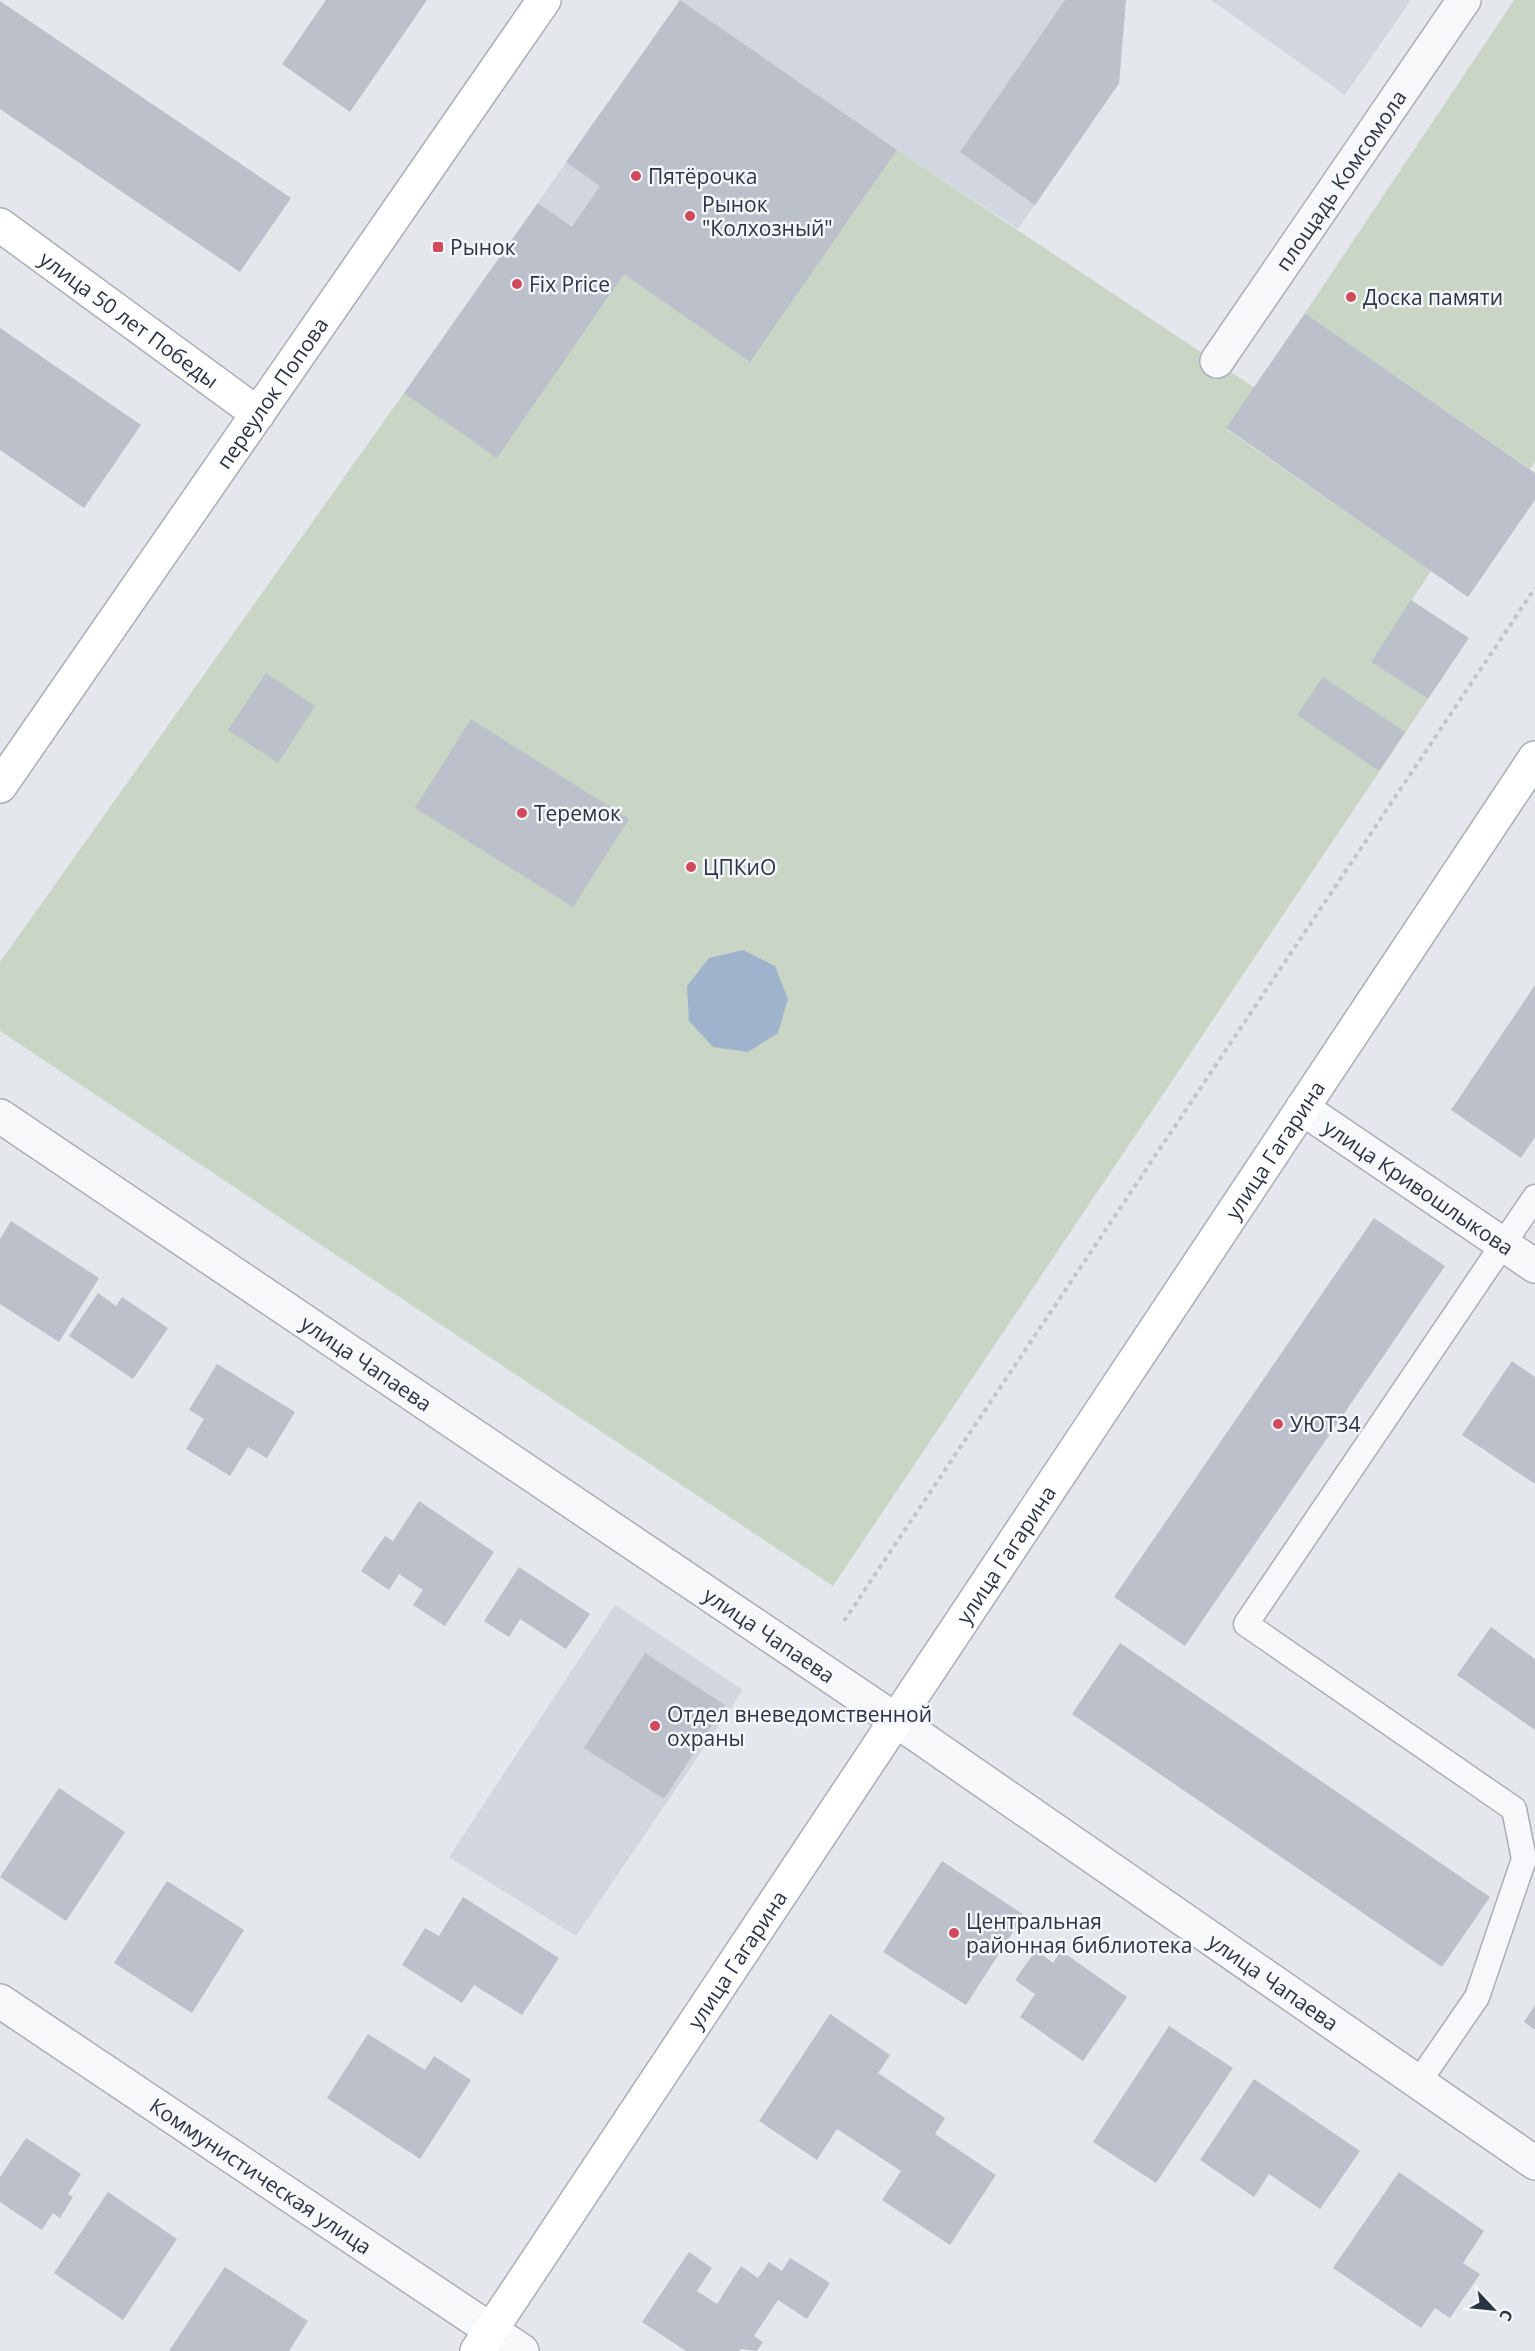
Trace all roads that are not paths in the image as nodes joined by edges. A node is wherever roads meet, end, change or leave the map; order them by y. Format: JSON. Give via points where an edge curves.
{"nodes":[{"id":1,"x":544,"y":0,"type":"edge"},
{"id":2,"x":1464,"y":0,"type":"edge"},
{"id":3,"x":0,"y":225,"type":"edge"},
{"id":4,"x":1217,"y":361,"type":"dead end"},
{"id":5,"x":258,"y":414,"type":"junction"},
{"id":6,"x":1535,"y":758,"type":"edge"},
{"id":7,"x":0,"y":786,"type":"edge"},
{"id":8,"x":1302,"y":1108,"type":"junction"},
{"id":9,"x":0,"y":1116,"type":"edge"},
{"id":10,"x":1535,"y":1197,"type":"edge"},
{"id":11,"x":1502,"y":1244,"type":"junction"},
{"id":12,"x":1535,"y":1266,"type":"edge"},
{"id":13,"x":897,"y":1721,"type":"junction"},
{"id":14,"x":0,"y":2001,"type":"edge"},
{"id":15,"x":1418,"y":2082,"type":"junction"},
{"id":16,"x":1535,"y":2163,"type":"edge"},
{"id":17,"x":484,"y":2340,"type":"edge"},
{"id":18,"x":522,"y":2351,"type":"edge"}],
"edges":[{"from":1,"to":5,"type":"street","name":"переулок Попова"},
{"from":2,"to":4,"type":"street","name":"площадь Комсомола"},
{"from":3,"to":5,"type":"street","name":"улица 50 лет Победы"},
{"from":5,"to":7,"type":"street","name":"переулок Попова"},
{"from":6,"to":8,"type":"street","name":"улица Гагарина"},
{"from":8,"to":11,"type":"street","name":"улица Кривошлыкова"},
{"from":8,"to":13,"type":"street","name":"улица Гагарина"},
{"from":9,"to":13,"type":"street","name":"улица Чапаева"},
{"from":10,"to":11,"type":"lane"},
{"from":11,"to":12,"type":"street","name":"улица Кривошлыкова"},
{"from":11,"to":15,"type":"lane","via":[[1246,1624],[1515,1809],[1524,1859],[1477,1997]]},
{"from":13,"to":15,"type":"street","name":"улица Чапаева"},
{"from":13,"to":17,"type":"street","name":"улица Гагарина"},
{"from":14,"to":17,"type":"street","name":"Коммунистическая улица"},
{"from":15,"to":16,"type":"street","name":"улица Чапаева"},
{"from":17,"to":18,"type":"street","name":"Коммунистическая улица"}]}
